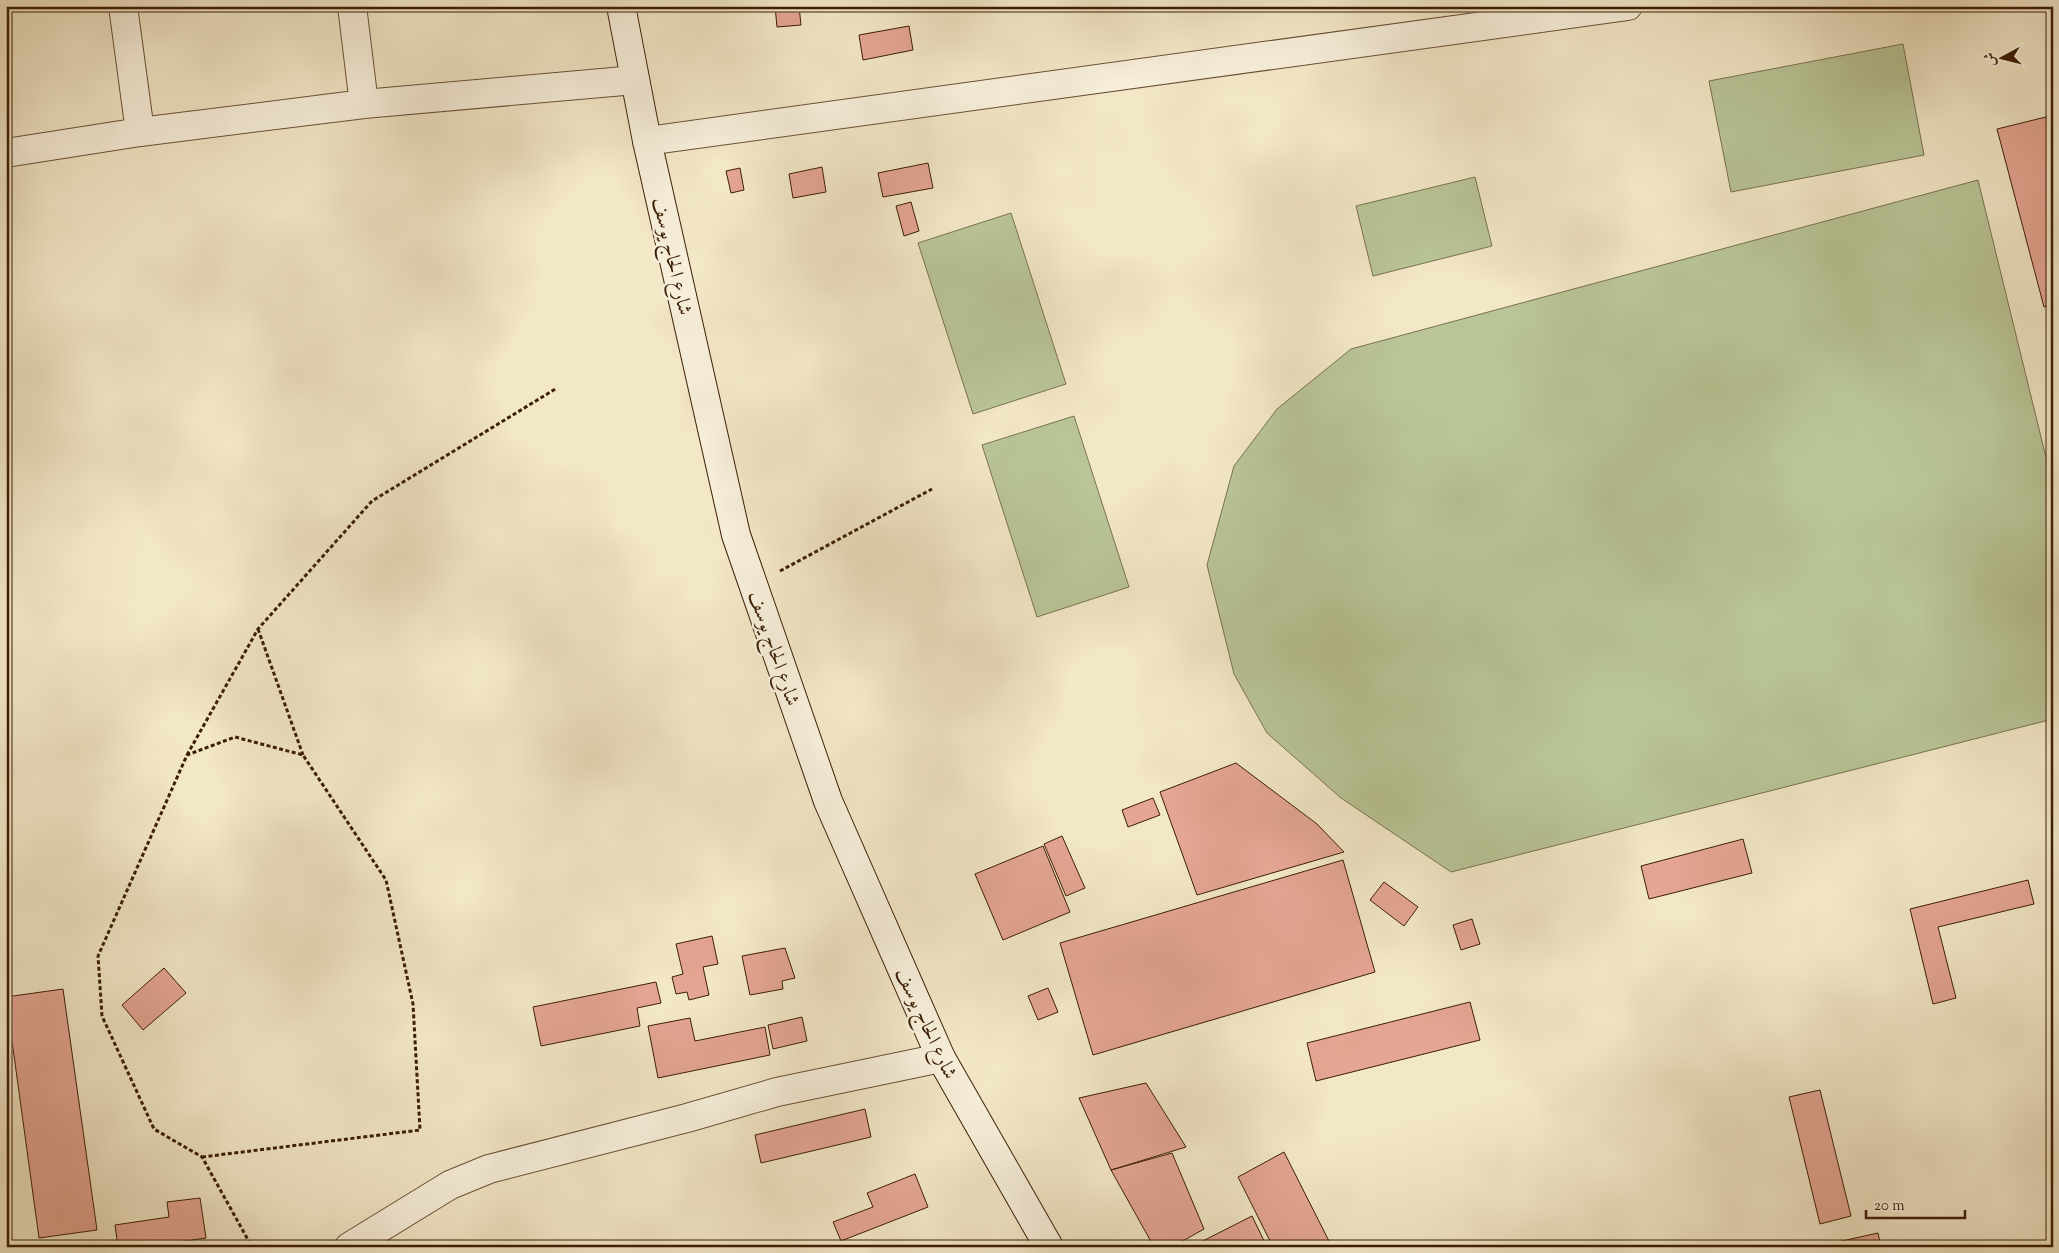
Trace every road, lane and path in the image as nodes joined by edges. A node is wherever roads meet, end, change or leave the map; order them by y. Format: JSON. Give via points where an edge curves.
{"nodes":[{"id":1,"x":123,"y":6,"type":"edge"},
{"id":2,"x":352,"y":6,"type":"edge"},
{"id":3,"x":621,"y":6,"type":"edge"},
{"id":4,"x":1628,"y":6,"type":"edge"},
{"id":5,"x":635,"y":80,"type":"junction"},
{"id":6,"x":364,"y":104,"type":"junction"},
{"id":7,"x":140,"y":132,"type":"junction"},
{"id":8,"x":647,"y":141,"type":"junction"},
{"id":9,"x":6,"y":154,"type":"edge"},
{"id":10,"x":557,"y":388,"type":"dead end"},
{"id":11,"x":932,"y":489,"type":"dead end"},
{"id":12,"x":753,"y":585,"type":"junction"},
{"id":13,"x":258,"y":630,"type":"junction"},
{"id":14,"x":187,"y":755,"type":"junction"},
{"id":15,"x":303,"y":755,"type":"junction"},
{"id":16,"x":941,"y":1058,"type":"junction"},
{"id":17,"x":202,"y":1157,"type":"junction"},
{"id":18,"x":252,"y":1247,"type":"edge"},
{"id":19,"x":349,"y":1247,"type":"edge"},
{"id":20,"x":1049,"y":1247,"type":"edge"}],
"edges":[{"from":1,"to":7,"type":"street"},
{"from":2,"to":6,"type":"street"},
{"from":3,"to":5,"type":"street","name":"شارع الحاج يوسف"},
{"from":4,"to":8,"type":"street"},
{"from":5,"to":6,"type":"street"},
{"from":5,"to":8,"type":"street","name":"شارع الحاج يوسف"},
{"from":6,"to":7,"type":"street"},
{"from":7,"to":9,"type":"street"},
{"from":8,"to":12,"type":"street","name":"شارع الحاج يوسف","via":[[736,535]]},
{"from":10,"to":13,"type":"path","via":[[372,501]]},
{"from":11,"to":12,"type":"path"},
{"from":12,"to":16,"type":"street","name":"شارع الحاج يوسف","via":[[828,801]]},
{"from":13,"to":14,"type":"path"},
{"from":13,"to":15,"type":"path"},
{"from":14,"to":15,"type":"path","via":[[235,737]]},
{"from":14,"to":17,"type":"path","via":[[98,956],[102,1016],[154,1129]]},
{"from":15,"to":17,"type":"path","via":[[386,880],[413,1004],[420,1130]]},
{"from":16,"to":19,"type":"street","via":[[778,1092],[489,1169],[450,1185]]},
{"from":16,"to":20,"type":"street","name":"شارع الحاج يوسف"},
{"from":17,"to":18,"type":"path"}]}
